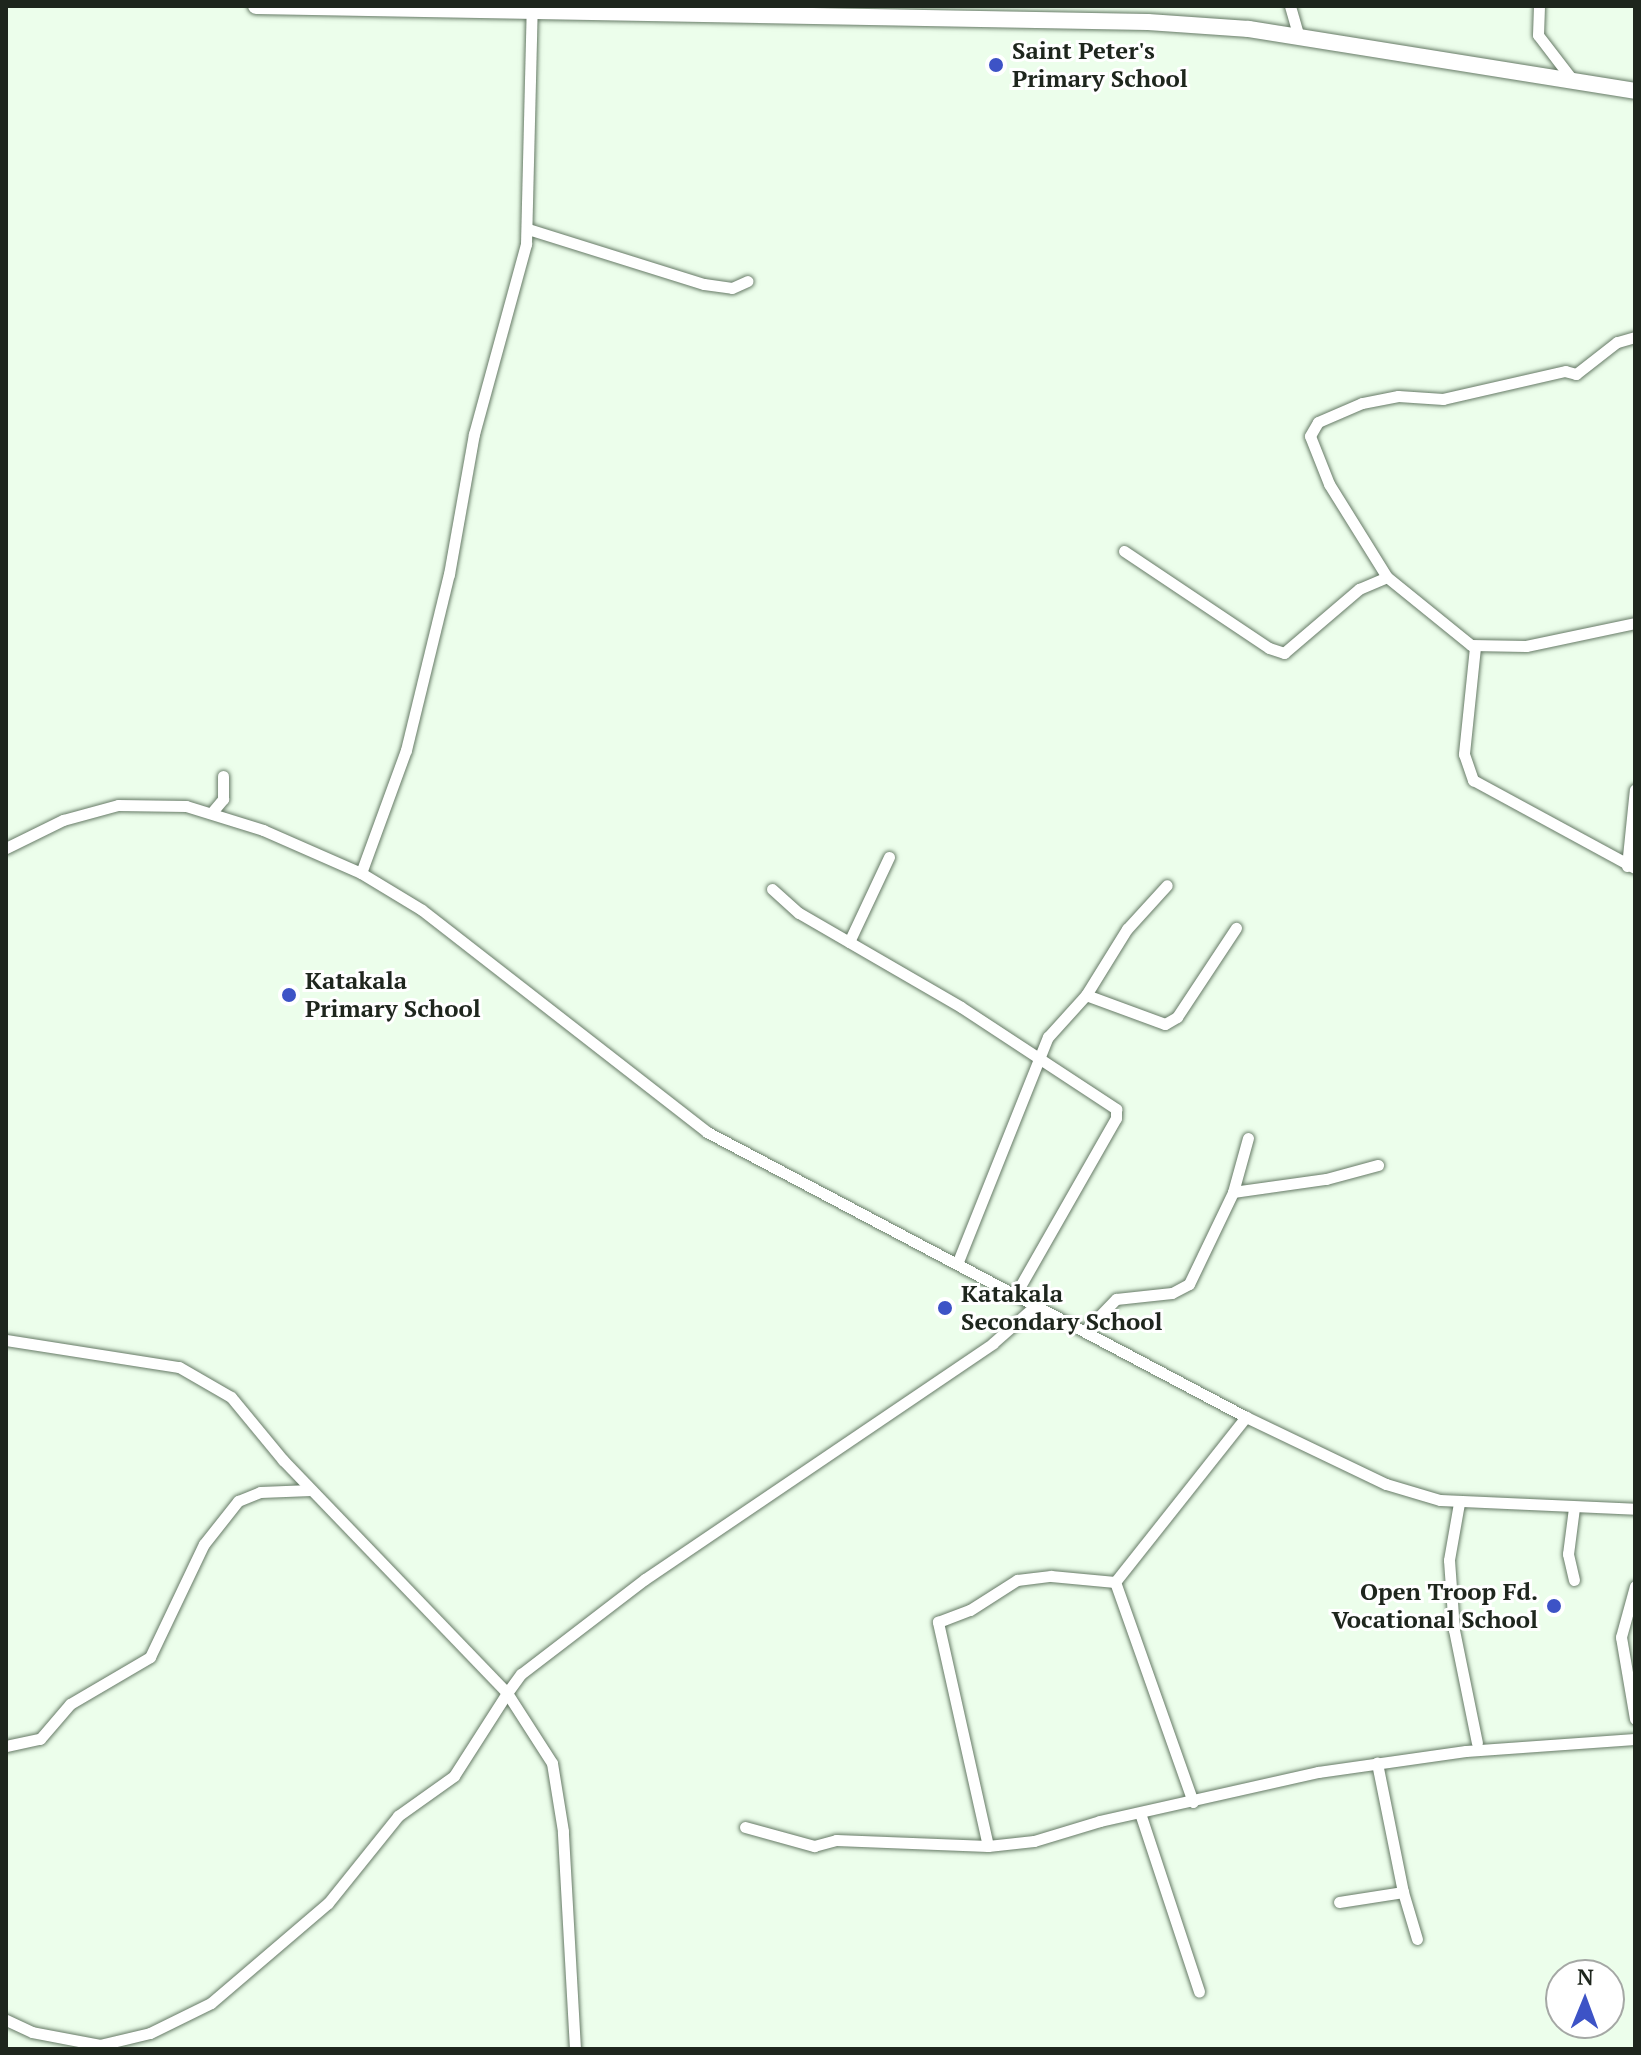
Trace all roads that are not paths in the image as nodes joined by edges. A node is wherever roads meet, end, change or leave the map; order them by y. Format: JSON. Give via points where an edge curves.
{"nodes":[{"id":1,"x":256,"y":6,"type":"edge"},
{"id":2,"x":1290,"y":6,"type":"edge"},
{"id":3,"x":1539,"y":6,"type":"edge"},
{"id":4,"x":642,"y":8,"type":"edge"},
{"id":5,"x":532,"y":9,"type":"edge"},
{"id":6,"x":1021,"y":11,"type":"edge"},
{"id":7,"x":1299,"y":37,"type":"junction"},
{"id":8,"x":1571,"y":78,"type":"junction"},
{"id":9,"x":1635,"y":91,"type":"edge"},
{"id":10,"x":528,"y":229,"type":"junction"},
{"id":11,"x":748,"y":281,"type":"dead end"},
{"id":12,"x":1635,"y":337,"type":"edge"},
{"id":13,"x":1124,"y":551,"type":"dead end"},
{"id":14,"x":1387,"y":577,"type":"junction"},
{"id":15,"x":1635,"y":623,"type":"edge"},
{"id":16,"x":1475,"y":647,"type":"junction"},
{"id":17,"x":223,"y":776,"type":"dead end"},
{"id":18,"x":1635,"y":789,"type":"edge"},
{"id":19,"x":213,"y":811,"type":"junction"},
{"id":20,"x":6,"y":848,"type":"edge"},
{"id":21,"x":889,"y":857,"type":"dead end"},
{"id":22,"x":1631,"y":867,"type":"edge"},
{"id":23,"x":361,"y":873,"type":"junction"},
{"id":24,"x":1167,"y":885,"type":"dead end"},
{"id":25,"x":772,"y":889,"type":"dead end"},
{"id":26,"x":1236,"y":928,"type":"dead end"},
{"id":27,"x":849,"y":942,"type":"junction"},
{"id":28,"x":1086,"y":995,"type":"junction"},
{"id":29,"x":1036,"y":1059,"type":"junction"},
{"id":30,"x":1248,"y":1138,"type":"dead end"},
{"id":31,"x":1378,"y":1165,"type":"dead end"},
{"id":32,"x":1233,"y":1192,"type":"junction"},
{"id":33,"x":957,"y":1264,"type":"junction"},
{"id":34,"x":1015,"y":1295,"type":"junction"},
{"id":35,"x":1035,"y":1306,"type":"junction"},
{"id":36,"x":1085,"y":1331,"type":"junction"},
{"id":37,"x":6,"y":1340,"type":"edge"},
{"id":38,"x":1246,"y":1417,"type":"junction"},
{"id":39,"x":311,"y":1490,"type":"junction"},
{"id":40,"x":1459,"y":1503,"type":"junction"},
{"id":41,"x":1574,"y":1508,"type":"junction"},
{"id":42,"x":1635,"y":1509,"type":"edge"},
{"id":43,"x":1574,"y":1580,"type":"dead end"},
{"id":44,"x":1115,"y":1582,"type":"junction"},
{"id":45,"x":1635,"y":1586,"type":"edge"},
{"id":46,"x":507,"y":1693,"type":"junction"},
{"id":47,"x":1635,"y":1719,"type":"edge"},
{"id":48,"x":1635,"y":1739,"type":"edge"},
{"id":49,"x":1477,"y":1743,"type":"dead end"},
{"id":50,"x":6,"y":1746,"type":"edge"},
{"id":51,"x":1377,"y":1763,"type":"junction"},
{"id":52,"x":1193,"y":1802,"type":"junction"},
{"id":53,"x":1140,"y":1813,"type":"junction"},
{"id":54,"x":745,"y":1827,"type":"dead end"},
{"id":55,"x":988,"y":1846,"type":"junction"},
{"id":56,"x":1403,"y":1892,"type":"junction"},
{"id":57,"x":1339,"y":1902,"type":"dead end"},
{"id":58,"x":1417,"y":1939,"type":"dead end"},
{"id":59,"x":1199,"y":1991,"type":"dead end"},
{"id":60,"x":6,"y":2020,"type":"edge"},
{"id":61,"x":575,"y":2049,"type":"edge"}],
"edges":[{"from":1,"to":5,"type":"main road"},
{"from":2,"to":7,"type":"street"},
{"from":3,"to":8,"type":"street","via":[[1538,35]]},
{"from":4,"to":5,"type":"main road"},
{"from":4,"to":6,"type":"main road"},
{"from":5,"to":10,"type":"street"},
{"from":6,"to":7,"type":"main road"},
{"from":7,"to":8,"type":"main road"},
{"from":8,"to":9,"type":"main road"},
{"from":10,"to":11,"type":"street","via":[[704,284],[732,288]]},
{"from":10,"to":23,"type":"street","via":[[471,449],[449,574],[406,750]]},
{"from":12,"to":14,"type":"street","via":[[1617,342],[1576,374],[1565,371],[1443,399],[1398,396],[1362,403],[1318,422],[1310,436],[1329,484]]},
{"from":13,"to":14,"type":"street","via":[[1284,653],[1359,589]]},
{"from":14,"to":16,"type":"street"},
{"from":15,"to":16,"type":"street","via":[[1526,646]]},
{"from":16,"to":22,"type":"street","via":[[1464,754],[1473,780]]},
{"from":17,"to":19,"type":"street","via":[[223,799]]},
{"from":18,"to":22,"type":"street"},
{"from":19,"to":20,"type":"street","via":[[118,805],[63,820]]},
{"from":19,"to":23,"type":"street"},
{"from":21,"to":27,"type":"street"},
{"from":23,"to":33,"type":"street","via":[[447,928],[707,1132]]},
{"from":24,"to":28,"type":"street","via":[[1127,929]]},
{"from":25,"to":27,"type":"street","via":[[799,913]]},
{"from":26,"to":28,"type":"street","via":[[1177,1017],[1165,1024]]},
{"from":27,"to":29,"type":"street","via":[[961,1007]]},
{"from":28,"to":29,"type":"street","via":[[1048,1037]]},
{"from":29,"to":33,"type":"street"},
{"from":29,"to":34,"type":"street","via":[[1117,1113]]},
{"from":30,"to":32,"type":"street"},
{"from":31,"to":32,"type":"street","via":[[1326,1179]]},
{"from":32,"to":36,"type":"street","via":[[1189,1284],[1172,1293],[1116,1299]]},
{"from":33,"to":34,"type":"street"},
{"from":34,"to":35,"type":"street"},
{"from":35,"to":36,"type":"street"},
{"from":35,"to":46,"type":"street","via":[[993,1343],[645,1579],[521,1674]]},
{"from":36,"to":38,"type":"street"},
{"from":37,"to":39,"type":"street","via":[[122,1356],[197,1375],[231,1397]]},
{"from":38,"to":40,"type":"street","via":[[1386,1484]]},
{"from":38,"to":44,"type":"street"},
{"from":39,"to":46,"type":"street"},
{"from":39,"to":50,"type":"street","via":[[260,1492],[238,1501],[204,1544],[150,1657],[70,1704],[40,1739]]},
{"from":40,"to":41,"type":"street"},
{"from":40,"to":49,"type":"street","via":[[1449,1560],[1454,1630]]},
{"from":41,"to":42,"type":"street"},
{"from":41,"to":43,"type":"street","via":[[1568,1554]]},
{"from":44,"to":52,"type":"street"},
{"from":44,"to":55,"type":"street","via":[[1051,1576],[1017,1580],[970,1610],[938,1622]]},
{"from":45,"to":47,"type":"street","via":[[1621,1637]]},
{"from":46,"to":60,"type":"street","via":[[454,1776],[398,1816],[328,1903],[211,2003],[150,2033],[100,2045],[32,2032]]},
{"from":46,"to":61,"type":"street","via":[[552,1763],[563,1831]]},
{"from":48,"to":51,"type":"street"},
{"from":51,"to":52,"type":"street"},
{"from":51,"to":56,"type":"street"},
{"from":52,"to":53,"type":"street"},
{"from":53,"to":55,"type":"street","via":[[1034,1841]]},
{"from":53,"to":59,"type":"street"},
{"from":54,"to":55,"type":"street","via":[[814,1846],[836,1840]]},
{"from":56,"to":57,"type":"street"},
{"from":56,"to":58,"type":"street"}]}
